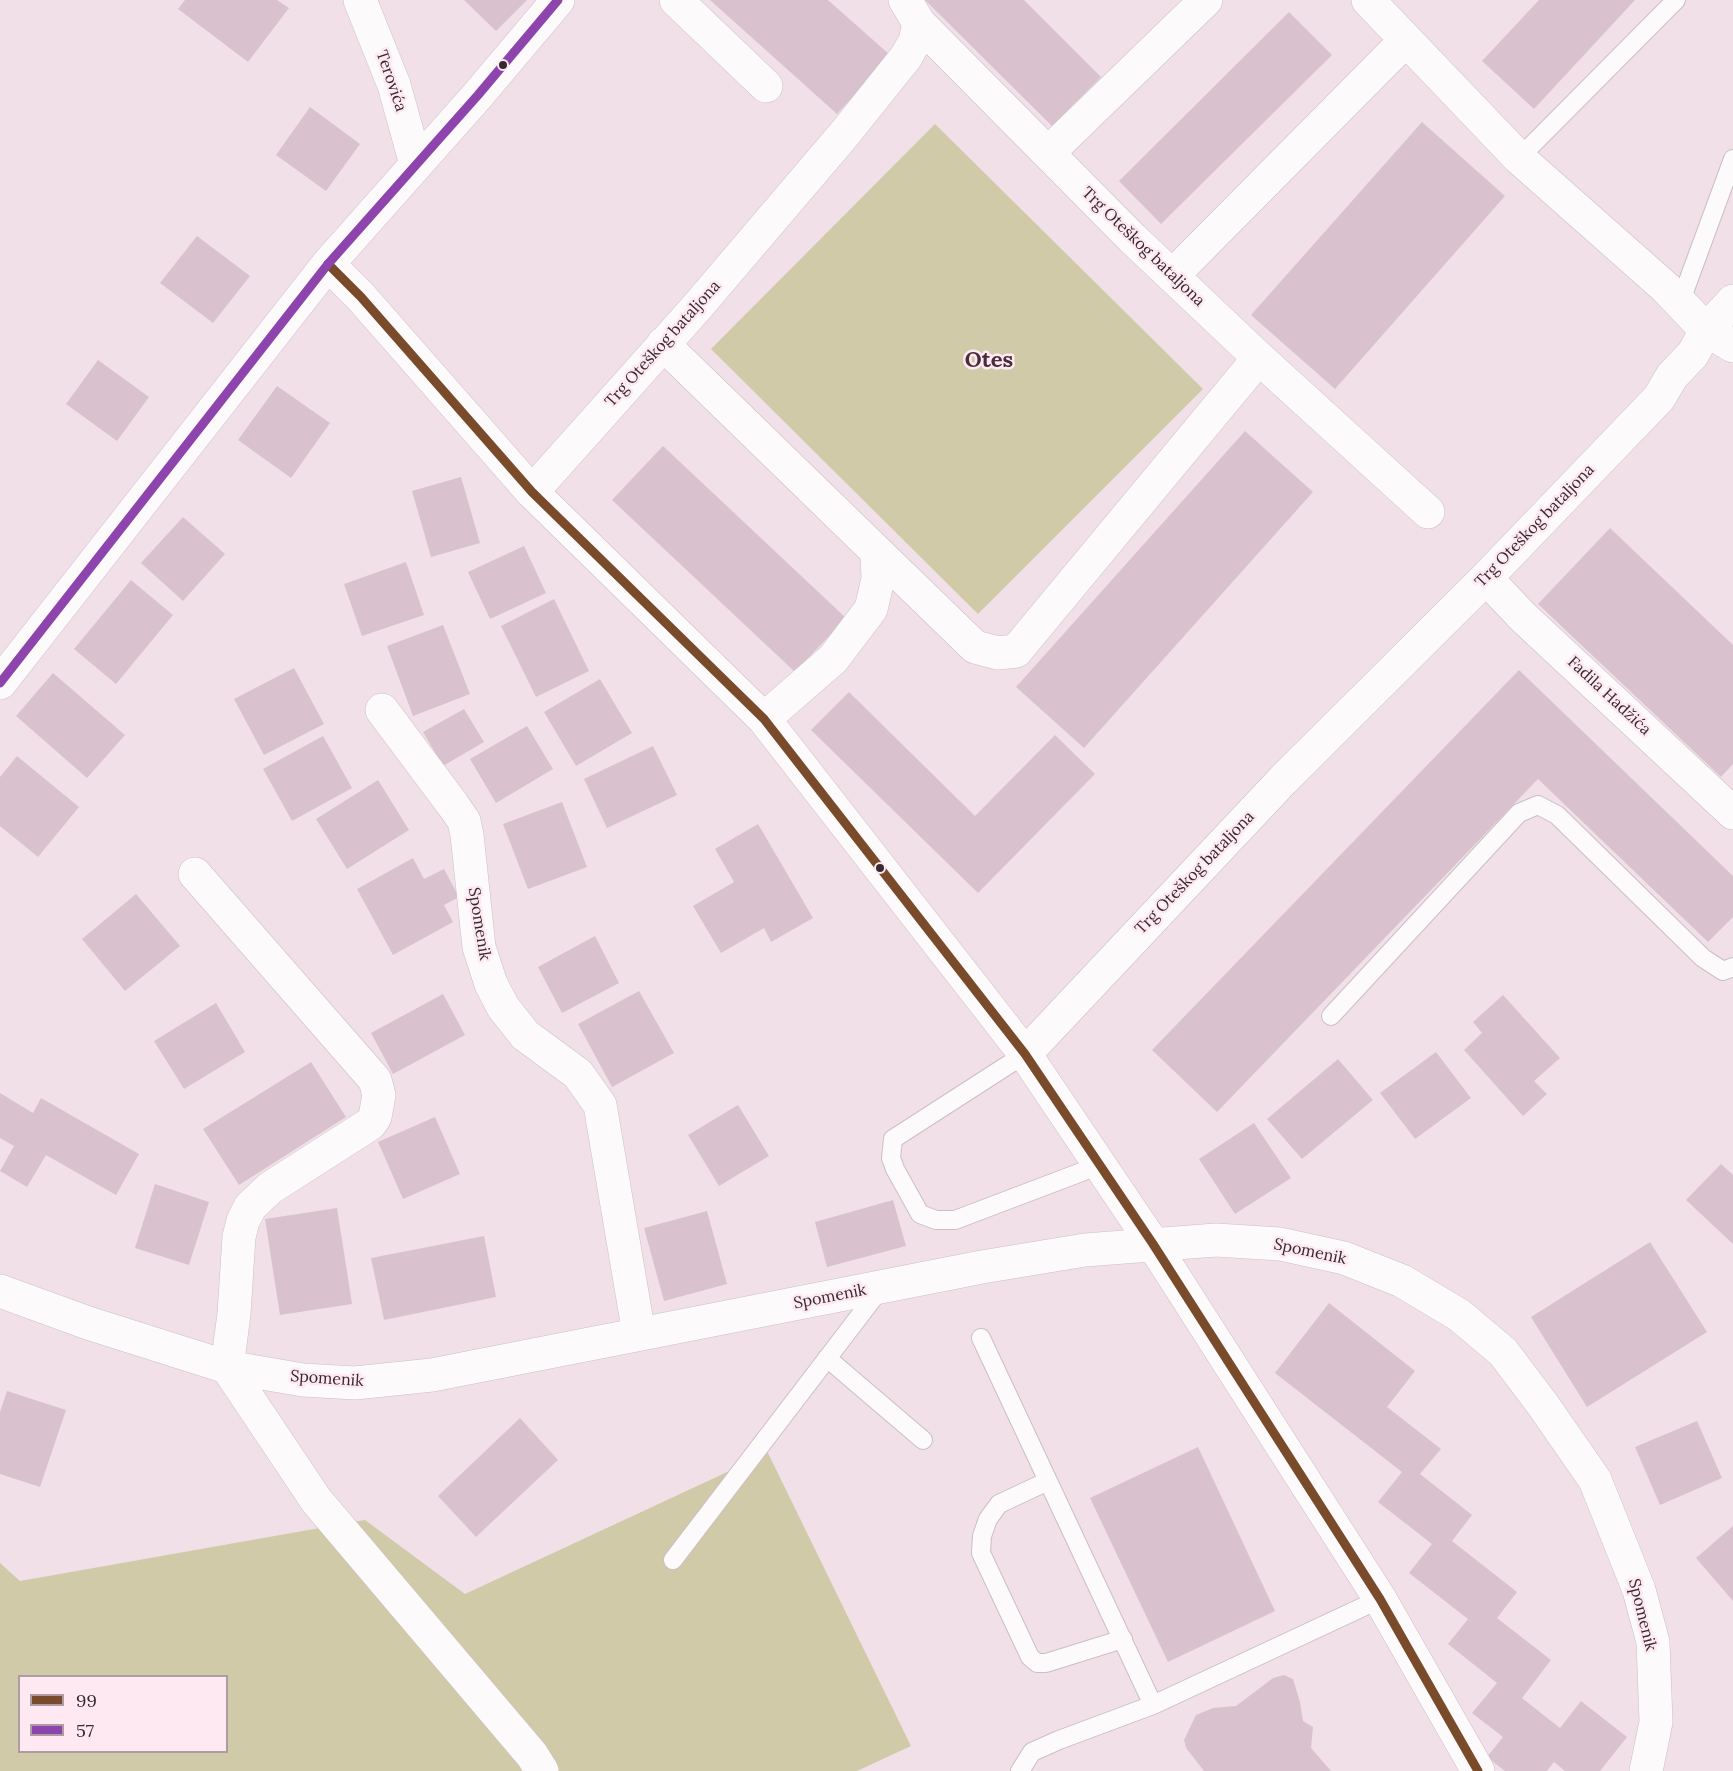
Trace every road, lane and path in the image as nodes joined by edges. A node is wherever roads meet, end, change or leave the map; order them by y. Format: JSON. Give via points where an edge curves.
{"nodes":[{"id":1,"x":360,"y":0,"type":"edge"},
{"id":2,"x":558,"y":0,"type":"edge"},
{"id":3,"x":676,"y":0,"type":"edge"},
{"id":4,"x":1206,"y":0,"type":"edge"},
{"id":5,"x":1368,"y":0,"type":"edge"},
{"id":6,"x":1676,"y":0,"type":"edge"},
{"id":7,"x":912,"y":11,"type":"edge"},
{"id":8,"x":1406,"y":40,"type":"junction"},
{"id":9,"x":766,"y":86,"type":"dead end"},
{"id":10,"x":1048,"y":153,"type":"junction"},
{"id":11,"x":1520,"y":158,"type":"junction"},
{"id":12,"x":1733,"y":159,"type":"edge"},
{"id":13,"x":416,"y":164,"type":"junction"},
{"id":14,"x":328,"y":264,"type":"junction"},
{"id":15,"x":1172,"y":276,"type":"junction"},
{"id":16,"x":1733,"y":301,"type":"edge"},
{"id":17,"x":1680,"y":303,"type":"junction"},
{"id":18,"x":1720,"y":338,"type":"edge"},
{"id":19,"x":663,"y":344,"type":"junction"},
{"id":20,"x":1259,"y":358,"type":"junction"},
{"id":21,"x":532,"y":492,"type":"junction"},
{"id":22,"x":1428,"y":512,"type":"dead end"},
{"id":23,"x":877,"y":552,"type":"junction"},
{"id":24,"x":1486,"y":578,"type":"junction"},
{"id":25,"x":0,"y":683,"type":"edge"},
{"id":26,"x":382,"y":710,"type":"dead end"},
{"id":27,"x":764,"y":719,"type":"junction"},
{"id":28,"x":1733,"y":813,"type":"edge"},
{"id":29,"x":195,"y":874,"type":"dead end"},
{"id":30,"x":1733,"y":967,"type":"edge"},
{"id":31,"x":1331,"y":1016,"type":"dead end"},
{"id":32,"x":1025,"y":1054,"type":"junction"},
{"id":33,"x":1100,"y":1165,"type":"junction"},
{"id":34,"x":1153,"y":1244,"type":"junction"},
{"id":35,"x":882,"y":1287,"type":"junction"},
{"id":36,"x":0,"y":1291,"type":"edge"},
{"id":37,"x":639,"y":1334,"type":"junction"},
{"id":38,"x":981,"y":1338,"type":"dead end"},
{"id":39,"x":827,"y":1358,"type":"junction"},
{"id":40,"x":227,"y":1367,"type":"junction"},
{"id":41,"x":923,"y":1440,"type":"dead end"},
{"id":42,"x":1048,"y":1481,"type":"junction"},
{"id":43,"x":673,"y":1560,"type":"dead end"},
{"id":44,"x":1380,"y":1599,"type":"junction"},
{"id":45,"x":1123,"y":1639,"type":"junction"},
{"id":46,"x":1153,"y":1705,"type":"junction"},
{"id":47,"x":542,"y":1771,"type":"edge"},
{"id":48,"x":1020,"y":1771,"type":"edge"},
{"id":49,"x":1478,"y":1771,"type":"edge"},
{"id":50,"x":1646,"y":1771,"type":"edge"}],
"edges":[{"from":1,"to":13,"type":"street","name":"Terovića","via":[[394,85]]},
{"from":2,"to":13,"type":"street"},
{"from":3,"to":9,"type":"street"},
{"from":4,"to":10,"type":"street"},
{"from":5,"to":8,"type":"street"},
{"from":6,"to":11,"type":"lane"},
{"from":7,"to":10,"type":"street","name":"Trg Oteškog bataljona"},
{"from":7,"to":19,"type":"street","name":"Trg Oteškog bataljona","via":[[915,41],[906,57]]},
{"from":8,"to":11,"type":"street"},
{"from":8,"to":15,"type":"street"},
{"from":10,"to":15,"type":"street","name":"Trg Oteškog bataljona"},
{"from":11,"to":17,"type":"street"},
{"from":12,"to":17,"type":"lane"},
{"from":13,"to":14,"type":"street"},
{"from":14,"to":21,"type":"street"},
{"from":14,"to":25,"type":"street"},
{"from":15,"to":20,"type":"street","name":"Trg Oteškog bataljona"},
{"from":16,"to":18,"type":"street","name":"Trg Oteškog bataljona"},
{"from":17,"to":18,"type":"street"},
{"from":18,"to":24,"type":"street","name":"Trg Oteškog bataljona","via":[[1693,354],[1672,376],[1659,398]]},
{"from":19,"to":21,"type":"street","name":"Trg Oteškog bataljona"},
{"from":19,"to":23,"type":"street"},
{"from":20,"to":22,"type":"street","name":"Trg Oteškog bataljona"},
{"from":20,"to":23,"type":"street","via":[[1016,651],[998,653],[975,647]]},
{"from":21,"to":27,"type":"street"},
{"from":23,"to":27,"type":"street","via":[[878,579],[871,609],[833,659]]},
{"from":24,"to":28,"type":"street","name":"Fadila Hadžića"},
{"from":24,"to":32,"type":"street","name":"Trg Oteškog bataljona","via":[[1283,780]]},
{"from":26,"to":37,"type":"street","name":"Spomenik","via":[[464,821],[479,947],[503,1007],[525,1035],[578,1074],[600,1105]]},
{"from":27,"to":32,"type":"street"},
{"from":29,"to":40,"type":"street","via":[[375,1080],[379,1095],[370,1124],[270,1188],[250,1207],[239,1237]]},
{"from":30,"to":31,"type":"lane","via":[[1723,970],[1702,958],[1557,814],[1538,805],[1520,813]]},
{"from":32,"to":33,"type":"street"},
{"from":32,"to":33,"type":"lane","via":[[893,1139],[891,1158],[920,1214],[936,1220],[955,1220]]},
{"from":33,"to":34,"type":"street"},
{"from":34,"to":35,"type":"street","name":"Spomenik","via":[[1085,1250]]},
{"from":34,"to":44,"type":"street"},
{"from":34,"to":50,"type":"street","name":"Spomenik","via":[[1216,1240],[1280,1244],[1344,1258],[1402,1281],[1450,1309],[1503,1352],[1595,1480],[1639,1590],[1653,1642],[1656,1722]]},
{"from":35,"to":37,"type":"street","name":"Spomenik"},
{"from":35,"to":39,"type":"lane"},
{"from":36,"to":40,"type":"street","name":"Spomenik"},
{"from":37,"to":40,"type":"street","name":"Spomenik","via":[[393,1381],[303,1380]]},
{"from":38,"to":42,"type":"lane"},
{"from":39,"to":41,"type":"lane"},
{"from":39,"to":43,"type":"lane"},
{"from":40,"to":47,"type":"street","via":[[316,1500]]},
{"from":42,"to":45,"type":"lane"},
{"from":42,"to":45,"type":"lane","via":[[999,1504],[982,1536],[981,1553],[1030,1657],[1037,1663],[1046,1663]]},
{"from":44,"to":46,"type":"lane"},
{"from":44,"to":49,"type":"street"},
{"from":45,"to":46,"type":"lane"},
{"from":46,"to":48,"type":"lane","via":[[1032,1752]]}]}
